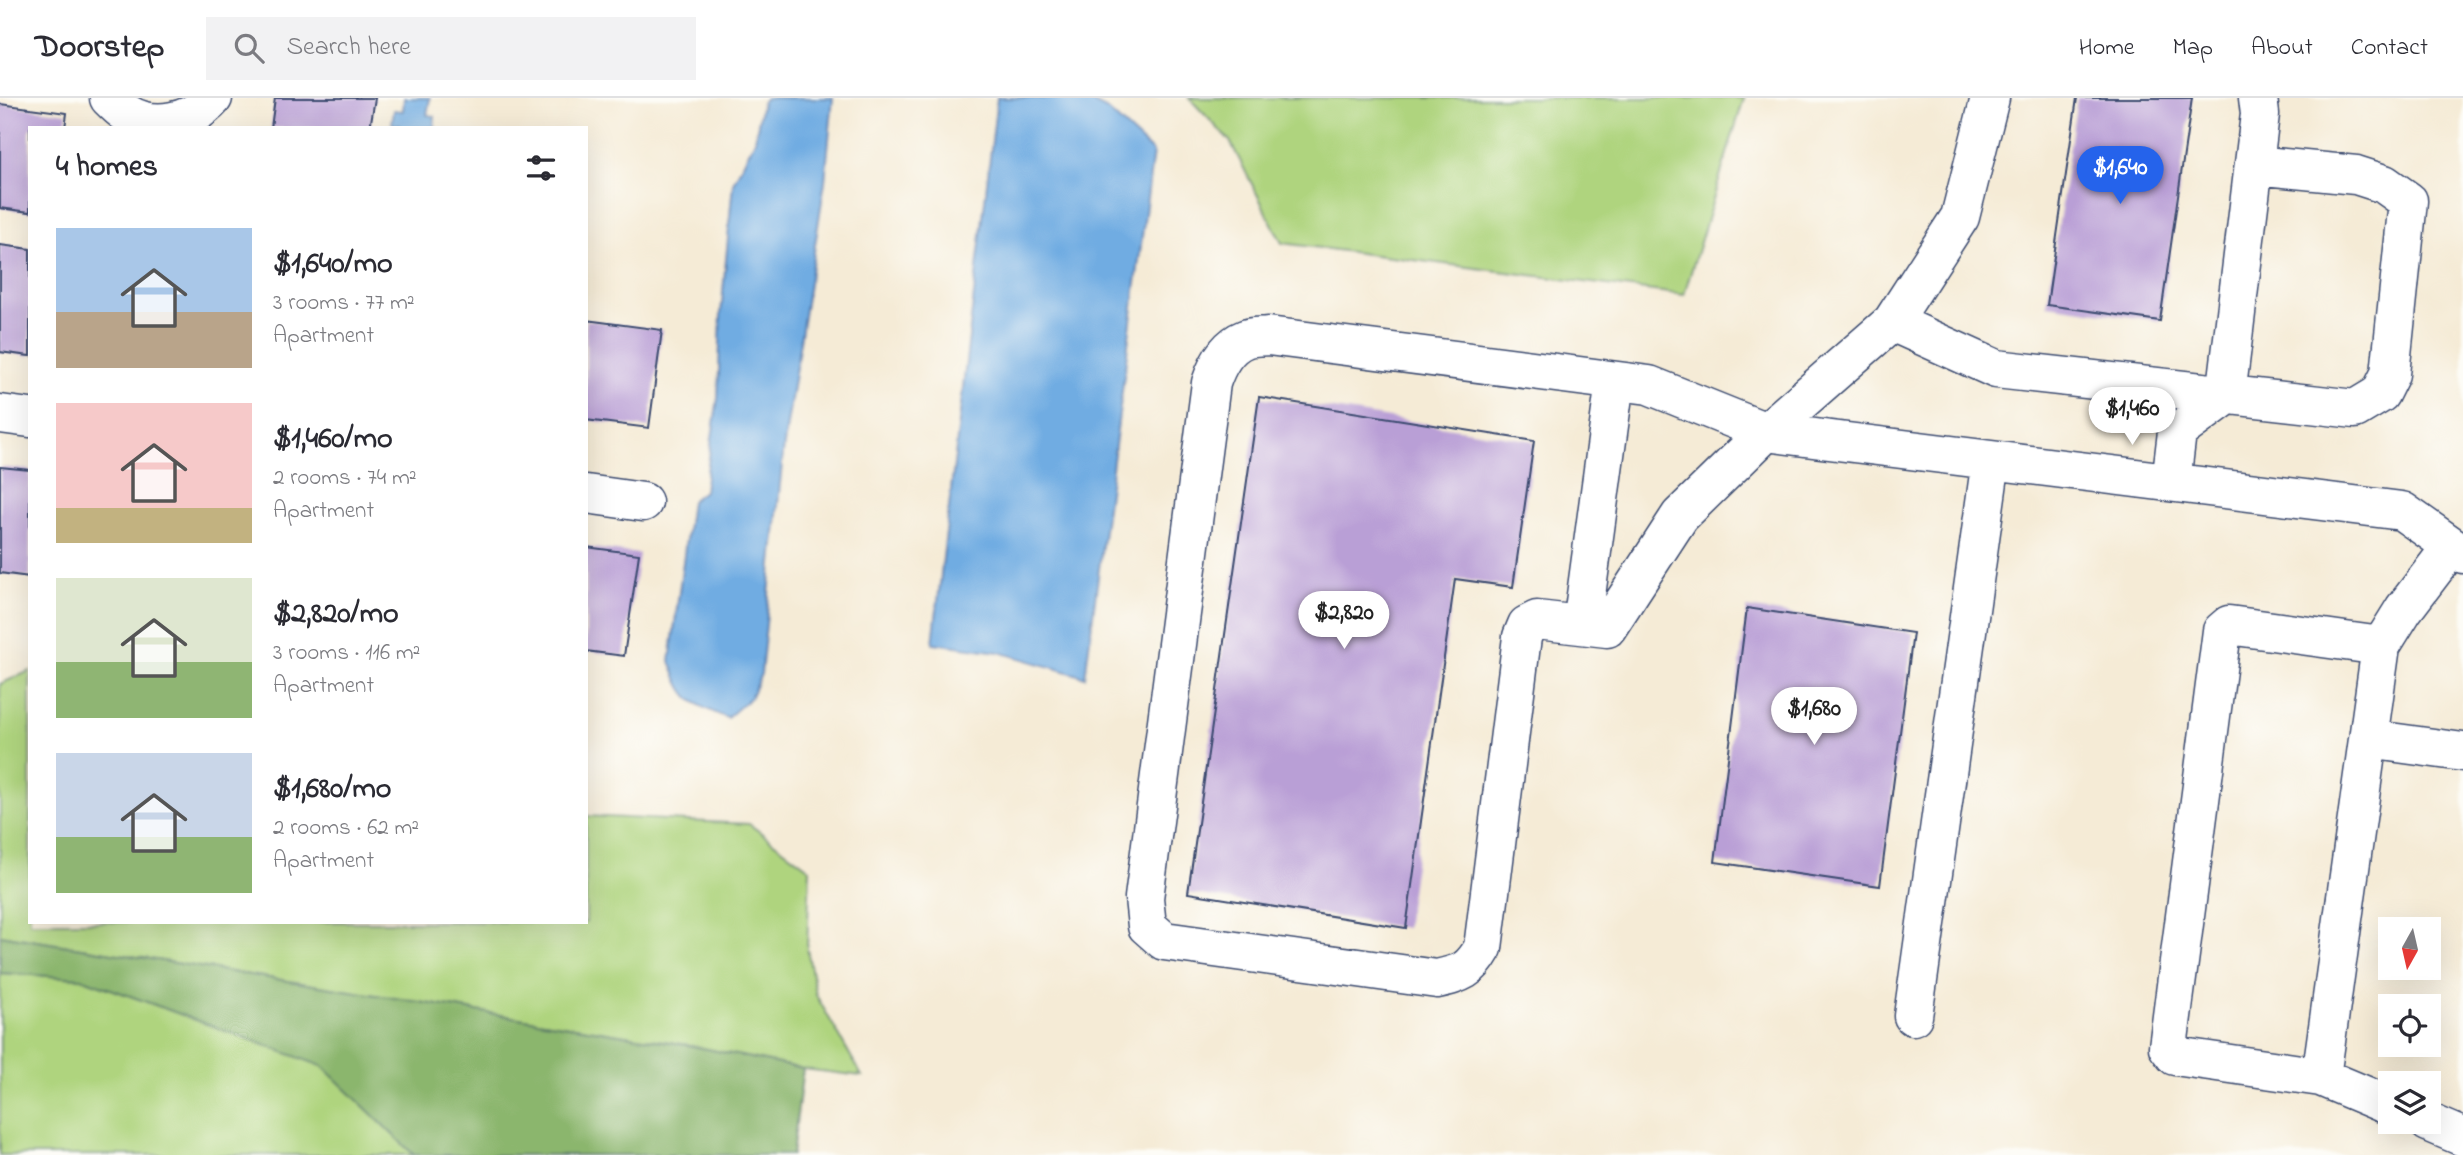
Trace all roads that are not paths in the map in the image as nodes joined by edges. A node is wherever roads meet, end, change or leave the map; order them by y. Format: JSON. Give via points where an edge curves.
{"nodes":[{"id":1,"x":109,"y":98,"type":"edge"},
{"id":2,"x":213,"y":98,"type":"edge"},
{"id":3,"x":1990,"y":98,"type":"edge"},
{"id":4,"x":2258,"y":98,"type":"edge"},
{"id":5,"x":152,"y":125,"type":"edge"},
{"id":6,"x":2254,"y":165,"type":"junction"},
{"id":7,"x":1892,"y":322,"type":"junction"},
{"id":8,"x":1615,"y":381,"type":"junction"},
{"id":9,"x":2226,"y":396,"type":"junction"},
{"id":10,"x":0,"y":414,"type":"edge"},
{"id":11,"x":28,"y":418,"type":"edge"},
{"id":12,"x":1766,"y":432,"type":"junction"},
{"id":13,"x":1991,"y":460,"type":"junction"},
{"id":14,"x":2171,"y":482,"type":"junction"},
{"id":15,"x":588,"y":494,"type":"edge"},
{"id":16,"x":643,"y":502,"type":"dead end"},
{"id":17,"x":2458,"y":550,"type":"edge"},
{"id":18,"x":1583,"y":625,"type":"junction"},
{"id":19,"x":2381,"y":646,"type":"junction"},
{"id":20,"x":2368,"y":739,"type":"junction"},
{"id":21,"x":2463,"y":752,"type":"edge"},
{"id":22,"x":1913,"y":1016,"type":"dead end"},
{"id":23,"x":2322,"y":1076,"type":"junction"},
{"id":24,"x":2378,"y":1101,"type":"edge"},
{"id":25,"x":2441,"y":1128,"type":"edge"},
{"id":26,"x":2463,"y":1137,"type":"edge"}],
"edges":[{"from":1,"to":5,"type":"street","via":[[127,114]]},
{"from":2,"to":5,"type":"street","via":[[179,120]]},
{"from":3,"to":7,"type":"street","via":[[1960,216]]},
{"from":4,"to":6,"type":"street"},
{"from":6,"to":9,"type":"street"},
{"from":6,"to":9,"type":"street","via":[[2356,176],[2384,184],[2408,201],[2390,374],[2380,394],[2355,409]]},
{"from":7,"to":9,"type":"street","via":[[1996,369]]},
{"from":7,"to":12,"type":"street"},
{"from":8,"to":12,"type":"street","via":[[1649,385]]},
{"from":8,"to":18,"type":"street"},
{"from":8,"to":18,"type":"street","via":[[1268,336],[1246,339],[1230,349],[1217,365],[1211,383],[1144,898],[1147,926],[1164,941],[1437,979],[1473,965],[1483,948],[1522,637],[1527,625],[1538,621]]},
{"from":9,"to":14,"type":"street","via":[[2177,432]]},
{"from":10,"to":11,"type":"street"},
{"from":12,"to":13,"type":"street"},
{"from":12,"to":18,"type":"street","via":[[1680,516],[1607,628]]},
{"from":13,"to":14,"type":"street"},
{"from":13,"to":22,"type":"street"},
{"from":14,"to":17,"type":"street","via":[[2402,510]]},
{"from":15,"to":16,"type":"street"},
{"from":17,"to":19,"type":"street","via":[[2404,610]]},
{"from":19,"to":20,"type":"street"},
{"from":19,"to":23,"type":"street","via":[[2228,625],[2222,631],[2168,1047],[2175,1056]]},
{"from":20,"to":21,"type":"street"},
{"from":20,"to":23,"type":"street"},
{"from":23,"to":24,"type":"street"},
{"from":25,"to":26,"type":"street"}]}
